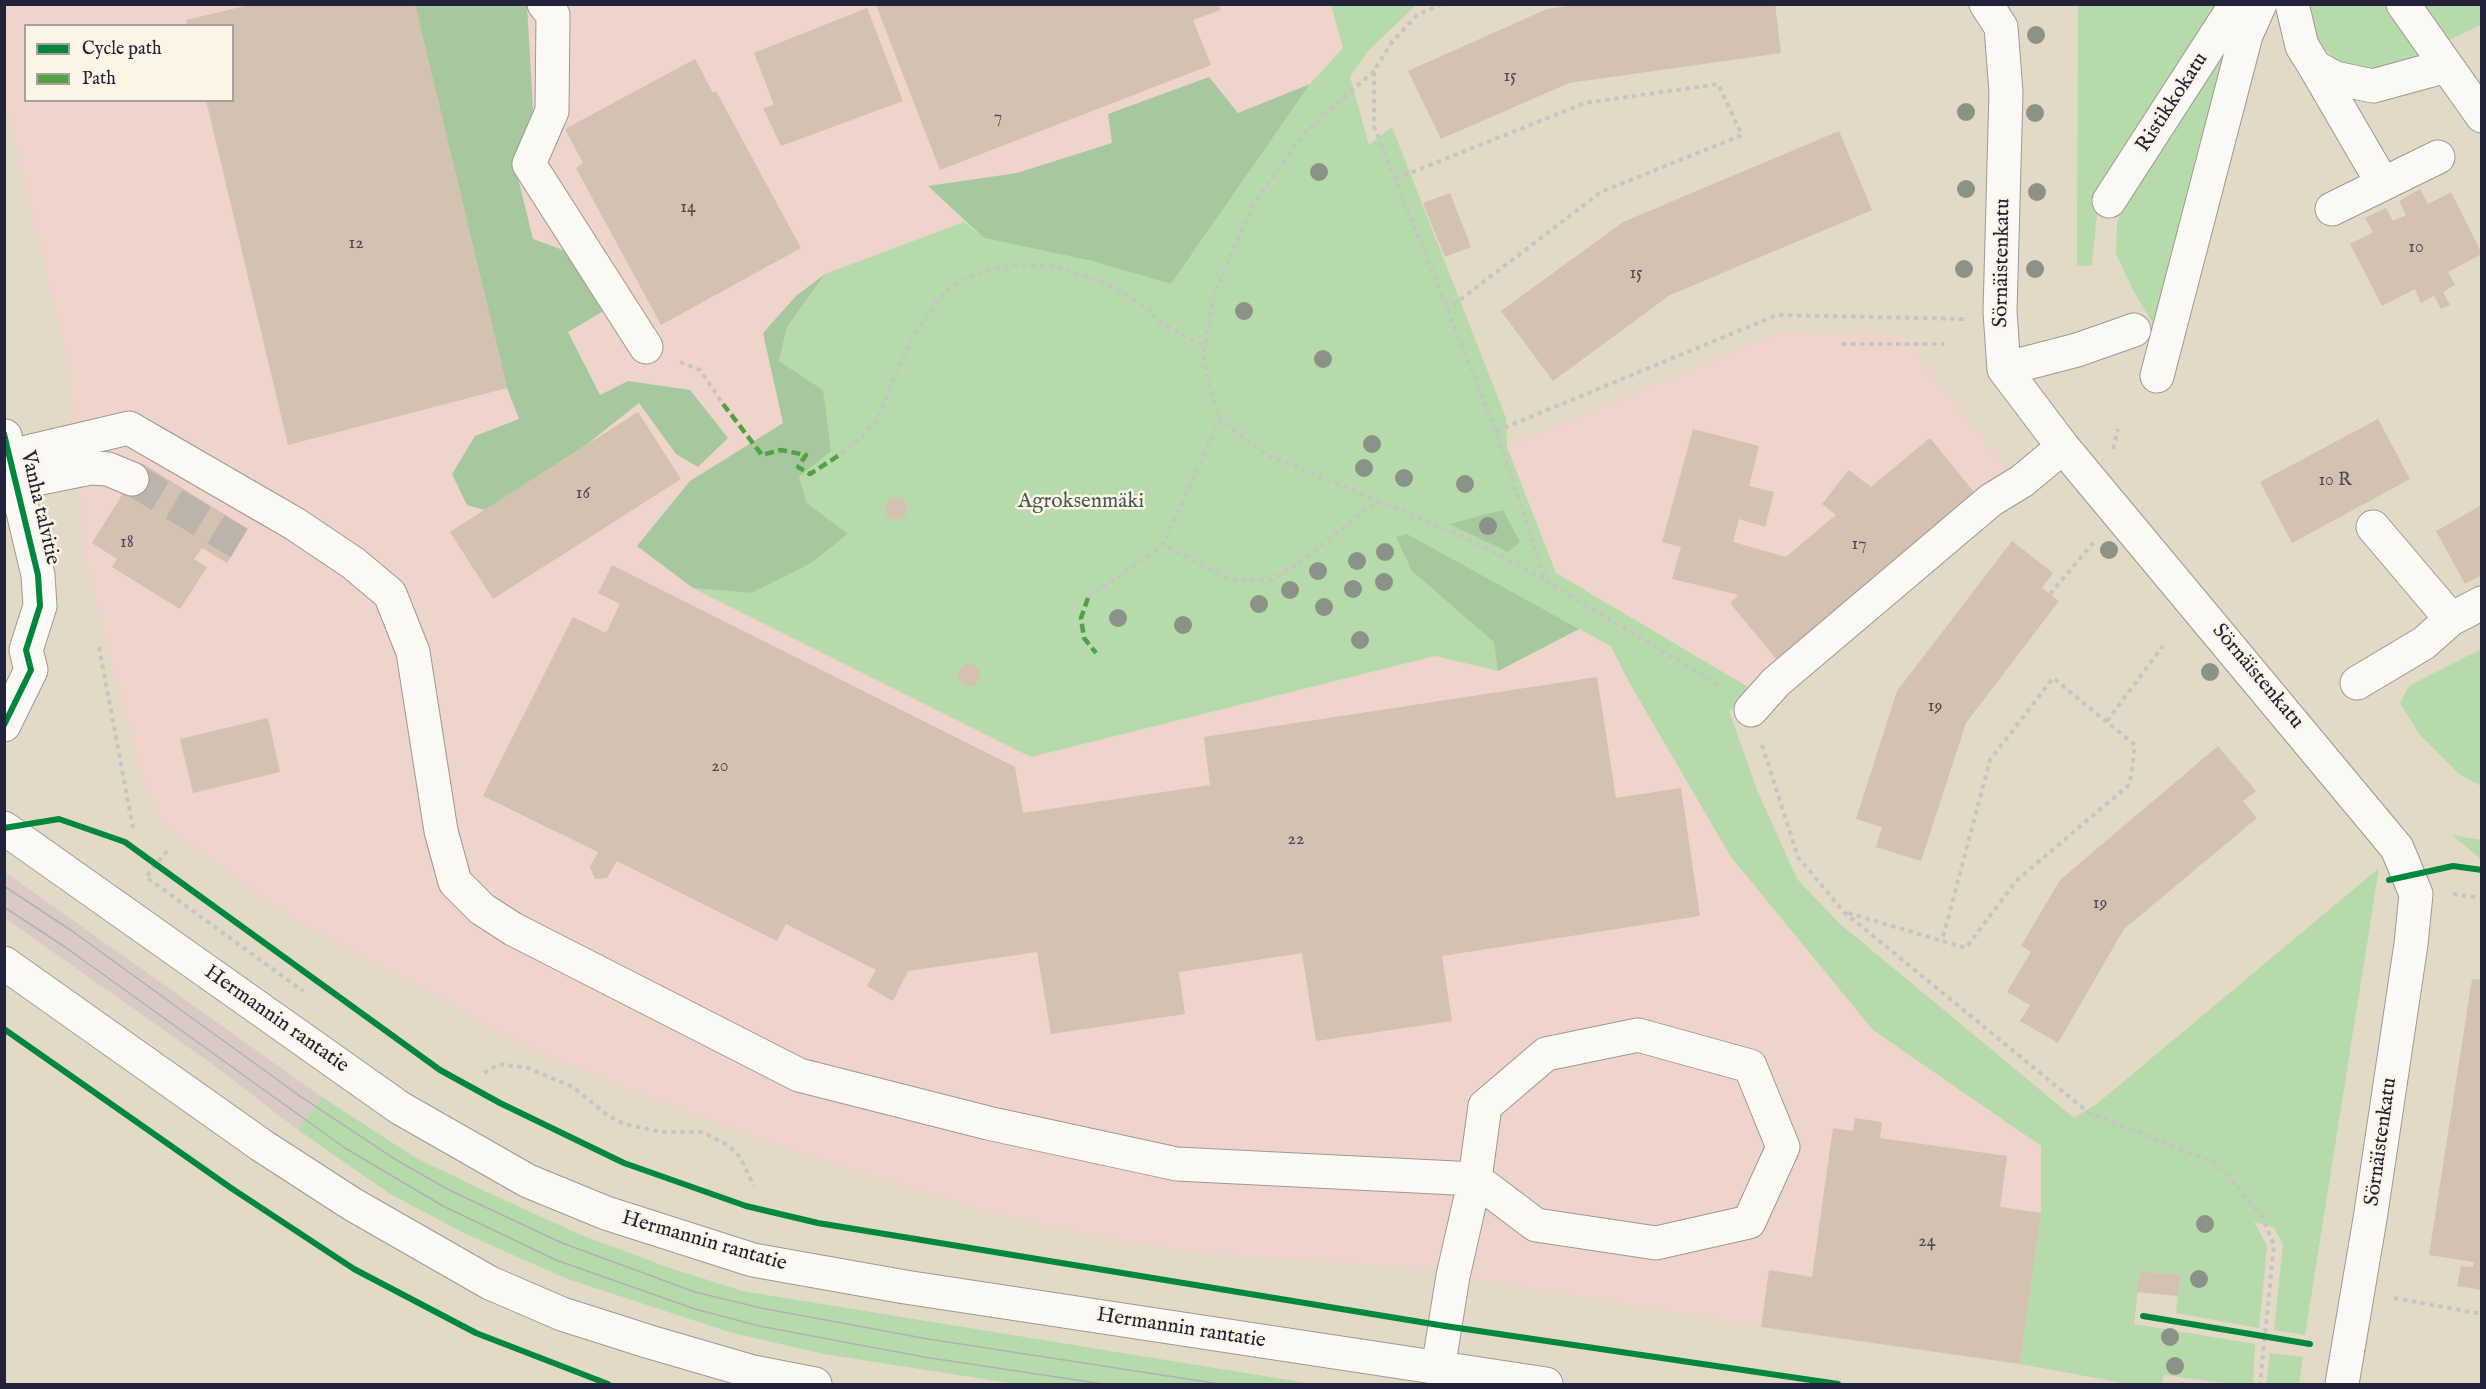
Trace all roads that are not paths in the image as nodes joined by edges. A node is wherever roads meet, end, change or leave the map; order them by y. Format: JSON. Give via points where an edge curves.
{"nodes":[{"id":1,"x":544,"y":4,"type":"edge"},
{"id":2,"x":1986,"y":4,"type":"edge"},
{"id":3,"x":2236,"y":4,"type":"edge"},
{"id":4,"x":2260,"y":4,"type":"edge"},
{"id":5,"x":2292,"y":4,"type":"edge"},
{"id":6,"x":2403,"y":4,"type":"edge"},
{"id":7,"x":2446,"y":66,"type":"junction"},
{"id":8,"x":2315,"y":67,"type":"junction"},
{"id":9,"x":2481,"y":116,"type":"edge"},
{"id":10,"x":2438,"y":157,"type":"dead end"},
{"id":11,"x":2383,"y":184,"type":"junction"},
{"id":12,"x":2109,"y":201,"type":"dead end"},
{"id":13,"x":2332,"y":209,"type":"dead end"},
{"id":14,"x":2134,"y":330,"type":"dead end"},
{"id":15,"x":646,"y":347,"type":"road end"},
{"id":16,"x":2004,"y":369,"type":"junction"},
{"id":17,"x":2157,"y":376,"type":"dead end"},
{"id":18,"x":2064,"y":447,"type":"junction"},
{"id":19,"x":10,"y":458,"type":"edge"},
{"id":20,"x":132,"y":479,"type":"tunnel mouth"},
{"id":21,"x":2373,"y":527,"type":"dead end"},
{"id":22,"x":2481,"y":603,"type":"edge"},
{"id":23,"x":2451,"y":619,"type":"junction"},
{"id":24,"x":15,"y":654,"type":"edge"},
{"id":25,"x":2357,"y":683,"type":"dead end"},
{"id":26,"x":1751,"y":710,"type":"dead end"},
{"id":27,"x":4,"y":725,"type":"edge"},
{"id":28,"x":4,"y":828,"type":"edge"},
{"id":29,"x":4,"y":963,"type":"edge"},
{"id":30,"x":1475,"y":1179,"type":"junction"},
{"id":31,"x":1438,"y":1370,"type":"junction"},
{"id":32,"x":815,"y":1384,"type":"edge"},
{"id":33,"x":1546,"y":1384,"type":"edge"},
{"id":34,"x":2342,"y":1384,"type":"edge"}],
"edges":[{"from":1,"to":15,"type":"main road","via":[[553,15],[552,111],[529,164]]},
{"from":2,"to":16,"type":"main road","name":"Sörnäistenkatu","via":[[2001,27],[2006,92],[2001,320]]},
{"from":3,"to":12,"type":"main road","name":"Ristikkokatu"},
{"from":4,"to":17,"type":"main road","via":[[2246,34]]},
{"from":5,"to":8,"type":"main road","via":[[2302,46]]},
{"from":6,"to":7,"type":"main road"},
{"from":7,"to":8,"type":"main road","via":[[2373,86],[2335,78]]},
{"from":7,"to":9,"type":"main road"},
{"from":8,"to":11,"type":"main road"},
{"from":10,"to":11,"type":"main road"},
{"from":11,"to":13,"type":"main road"},
{"from":14,"to":16,"type":"main road","via":[[2077,351]]},
{"from":16,"to":18,"type":"main road","name":"Sörnäistenkatu"},
{"from":18,"to":26,"type":"main road","via":[[1991,501],[1776,682]]},
{"from":18,"to":34,"type":"main road","name":"Sörnäistenkatu","via":[[2397,848],[2416,894],[2393,1070]]},
{"from":19,"to":20,"type":"main road","via":[[108,469]]},
{"from":19,"to":24,"type":"main road","name":"Vanha talvitie","via":[[38,575],[40,606]]},
{"from":19,"to":30,"type":"main road","via":[[129,428],[295,524],[353,563],[390,594],[409,642],[441,831],[455,882],[482,909],[513,929],[800,1075],[988,1123],[1177,1164]]},
{"from":21,"to":23,"type":"main road"},
{"from":22,"to":23,"type":"main road"},
{"from":23,"to":25,"type":"main road","via":[[2424,643]]},
{"from":24,"to":27,"type":"main road","name":"Vanha talvitie","via":[[31,670]]},
{"from":28,"to":31,"type":"main road","name":"Hermannin rantatie","via":[[400,1108],[528,1181],[606,1214],[753,1260]]},
{"from":29,"to":32,"type":"main road","via":[[261,1145],[352,1204],[490,1283],[562,1314],[650,1342],[753,1372]]},
{"from":30,"to":30,"type":"main road","via":[[1536,1225],[1656,1243],[1749,1222],[1783,1147],[1750,1066],[1638,1035],[1546,1054],[1485,1106]]},
{"from":30,"to":31,"type":"main road","via":[[1453,1276]]},
{"from":31,"to":33,"type":"main road","name":"Hermannin rantatie"}]}
